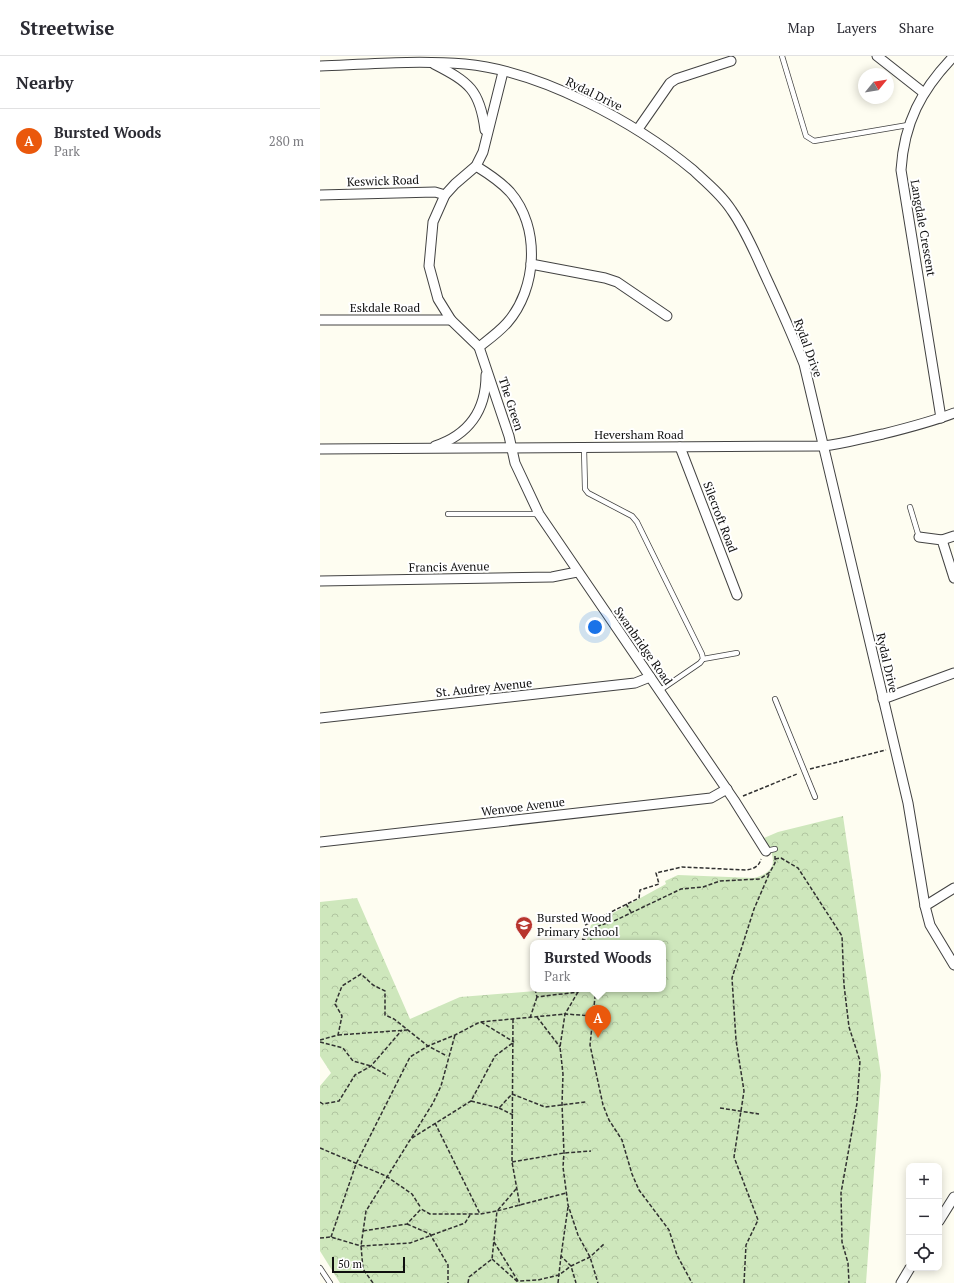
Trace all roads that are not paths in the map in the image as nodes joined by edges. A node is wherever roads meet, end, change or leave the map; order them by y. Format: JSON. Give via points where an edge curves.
{"nodes":[{"id":1,"x":782,"y":56,"type":"edge"},
{"id":2,"x":877,"y":56,"type":"edge"},
{"id":3,"x":952,"y":57,"type":"edge"},
{"id":4,"x":731,"y":61,"type":"dead end"},
{"id":5,"x":431,"y":63,"type":"junction"},
{"id":6,"x":320,"y":66,"type":"edge"},
{"id":7,"x":503,"y":72,"type":"junction"},
{"id":8,"x":924,"y":93,"type":"junction"},
{"id":9,"x":908,"y":125,"type":"junction"},
{"id":10,"x":638,"y":130,"type":"junction"},
{"id":11,"x":486,"y":136,"type":"junction"},
{"id":12,"x":476,"y":166,"type":"junction"},
{"id":13,"x":320,"y":195,"type":"edge"},
{"id":14,"x":445,"y":195,"type":"junction"},
{"id":15,"x":531,"y":264,"type":"junction"},
{"id":16,"x":667,"y":316,"type":"dead end"},
{"id":17,"x":320,"y":320,"type":"edge"},
{"id":18,"x":450,"y":320,"type":"junction"},
{"id":19,"x":479,"y":347,"type":"junction"},
{"id":20,"x":486,"y":368,"type":"junction"},
{"id":21,"x":954,"y":413,"type":"edge"},
{"id":22,"x":942,"y":418,"type":"junction"},
{"id":23,"x":823,"y":446,"type":"junction"},
{"id":24,"x":680,"y":447,"type":"junction"},
{"id":25,"x":512,"y":448,"type":"junction"},
{"id":26,"x":584,"y":448,"type":"junction"},
{"id":27,"x":320,"y":449,"type":"edge"},
{"id":28,"x":428,"y":449,"type":"junction"},
{"id":29,"x":910,"y":507,"type":"dead end"},
{"id":30,"x":448,"y":514,"type":"dead end"},
{"id":31,"x":539,"y":514,"type":"junction"},
{"id":32,"x":954,"y":536,"type":"edge"},
{"id":33,"x":919,"y":537,"type":"joint"},
{"id":34,"x":942,"y":540,"type":"junction"},
{"id":35,"x":577,"y":572,"type":"junction"},
{"id":36,"x":954,"y":578,"type":"edge"},
{"id":37,"x":320,"y":581,"type":"edge"},
{"id":38,"x":737,"y":595,"type":"dead end"},
{"id":39,"x":736,"y":653,"type":"dead end"},
{"id":40,"x":703,"y":659,"type":"junction"},
{"id":41,"x":954,"y":672,"type":"edge"},
{"id":42,"x":650,"y":677,"type":"junction"},
{"id":43,"x":660,"y":691,"type":"junction"},
{"id":44,"x":775,"y":699,"type":"dead end"},
{"id":45,"x":883,"y":699,"type":"junction"},
{"id":46,"x":320,"y":718,"type":"edge"},
{"id":47,"x":727,"y":789,"type":"junction"},
{"id":48,"x":815,"y":797,"type":"dead end"},
{"id":49,"x":320,"y":842,"type":"edge"},
{"id":50,"x":769,"y":852,"type":"road end"},
{"id":51,"x":954,"y":888,"type":"edge"},
{"id":52,"x":925,"y":906,"type":"junction"},
{"id":53,"x":954,"y":965,"type":"edge"},
{"id":54,"x":954,"y":1197,"type":"edge"},
{"id":55,"x":942,"y":1216,"type":"edge"},
{"id":56,"x":320,"y":1268,"type":"edge"},
{"id":57,"x":908,"y":1271,"type":"edge"},
{"id":58,"x":330,"y":1283,"type":"edge"},
{"id":59,"x":900,"y":1283,"type":"edge"}],
"edges":[{"from":1,"to":9,"type":"lane","via":[[806,136],[814,141]]},
{"from":2,"to":8,"type":"street"},
{"from":3,"to":8,"type":"street","name":"Langdale Crescent"},
{"from":4,"to":10,"type":"street","via":[[670,83]]},
{"from":5,"to":6,"type":"street","name":"Rydal Drive"},
{"from":5,"to":7,"type":"street","name":"Rydal Drive","via":[[466,64]]},
{"from":5,"to":11,"type":"street","name":"The Green","via":[[454,74],[471,88],[483,111]]},
{"from":7,"to":10,"type":"street","name":"Rydal Drive","via":[[542,83]]},
{"from":7,"to":11,"type":"street","name":"The Green"},
{"from":8,"to":9,"type":"street","name":"Langdale Crescent"},
{"from":9,"to":22,"type":"street","name":"Langdale Crescent","via":[[902,149],[901,170]]},
{"from":10,"to":23,"type":"street","name":"Rydal Drive","via":[[670,151],[712,187],[735,216],[752,247],[804,364]]},
{"from":11,"to":12,"type":"street","name":"The Green","via":[[483,152]]},
{"from":12,"to":14,"type":"street","name":"The Green"},
{"from":12,"to":15,"type":"street","via":[[496,178],[511,193],[522,210],[528,226]]},
{"from":13,"to":14,"type":"street","name":"Keswick Road","via":[[436,192]]},
{"from":14,"to":18,"type":"street","name":"The Green","via":[[432,222],[429,266],[438,299]]},
{"from":15,"to":16,"type":"street","via":[[617,282]]},
{"from":15,"to":19,"type":"street","via":[[524,295],[516,310],[506,324]]},
{"from":17,"to":18,"type":"street","name":"Eskdale Road"},
{"from":18,"to":19,"type":"street","name":"The Green"},
{"from":19,"to":20,"type":"street","name":"The Green"},
{"from":20,"to":25,"type":"street","name":"The Green"},
{"from":20,"to":28,"type":"street","name":"The Green","via":[[484,399],[475,419],[452,439]]},
{"from":21,"to":22,"type":"street","name":"Heversham Road"},
{"from":22,"to":23,"type":"street","name":"Heversham Road"},
{"from":23,"to":24,"type":"street","name":"Heversham Road"},
{"from":23,"to":45,"type":"street","name":"Rydal Drive"},
{"from":24,"to":26,"type":"street","name":"Heversham Road"},
{"from":24,"to":38,"type":"street","name":"Silecroft Road"},
{"from":25,"to":26,"type":"street","name":"Heversham Road"},
{"from":25,"to":28,"type":"street","name":"Heversham Road"},
{"from":25,"to":31,"type":"street","name":"Swanbridge Road","via":[[515,463]]},
{"from":26,"to":40,"type":"lane","via":[[585,489],[632,516]]},
{"from":27,"to":28,"type":"street","name":"Heversham Road"},
{"from":29,"to":33,"type":"lane"},
{"from":30,"to":31,"type":"lane"},
{"from":31,"to":35,"type":"street","name":"Swanbridge Road"},
{"from":32,"to":34,"type":"street"},
{"from":33,"to":34,"type":"street"},
{"from":34,"to":36,"type":"street"},
{"from":35,"to":37,"type":"street","name":"Francis Avenue","via":[[552,578]]},
{"from":35,"to":42,"type":"street","name":"Swanbridge Road"},
{"from":39,"to":40,"type":"lane"},
{"from":40,"to":43,"type":"lane"},
{"from":41,"to":45,"type":"street"},
{"from":42,"to":43,"type":"street","name":"Swanbridge Road"},
{"from":42,"to":46,"type":"street","name":"St. Audrey Avenue","via":[[635,683]]},
{"from":43,"to":47,"type":"street","name":"Swanbridge Road"},
{"from":44,"to":48,"type":"lane"},
{"from":45,"to":52,"type":"street","name":"Rydal Drive","via":[[908,803]]},
{"from":47,"to":49,"type":"street","name":"Wenvoe Avenue","via":[[711,798]]},
{"from":47,"to":50,"type":"street","name":"Swanbridge Road"},
{"from":51,"to":52,"type":"street"},
{"from":52,"to":53,"type":"street","name":"Rydal Drive","via":[[930,924]]},
{"from":54,"to":55,"type":"street"},
{"from":56,"to":58,"type":"lane"},
{"from":57,"to":59,"type":"street"}]}
